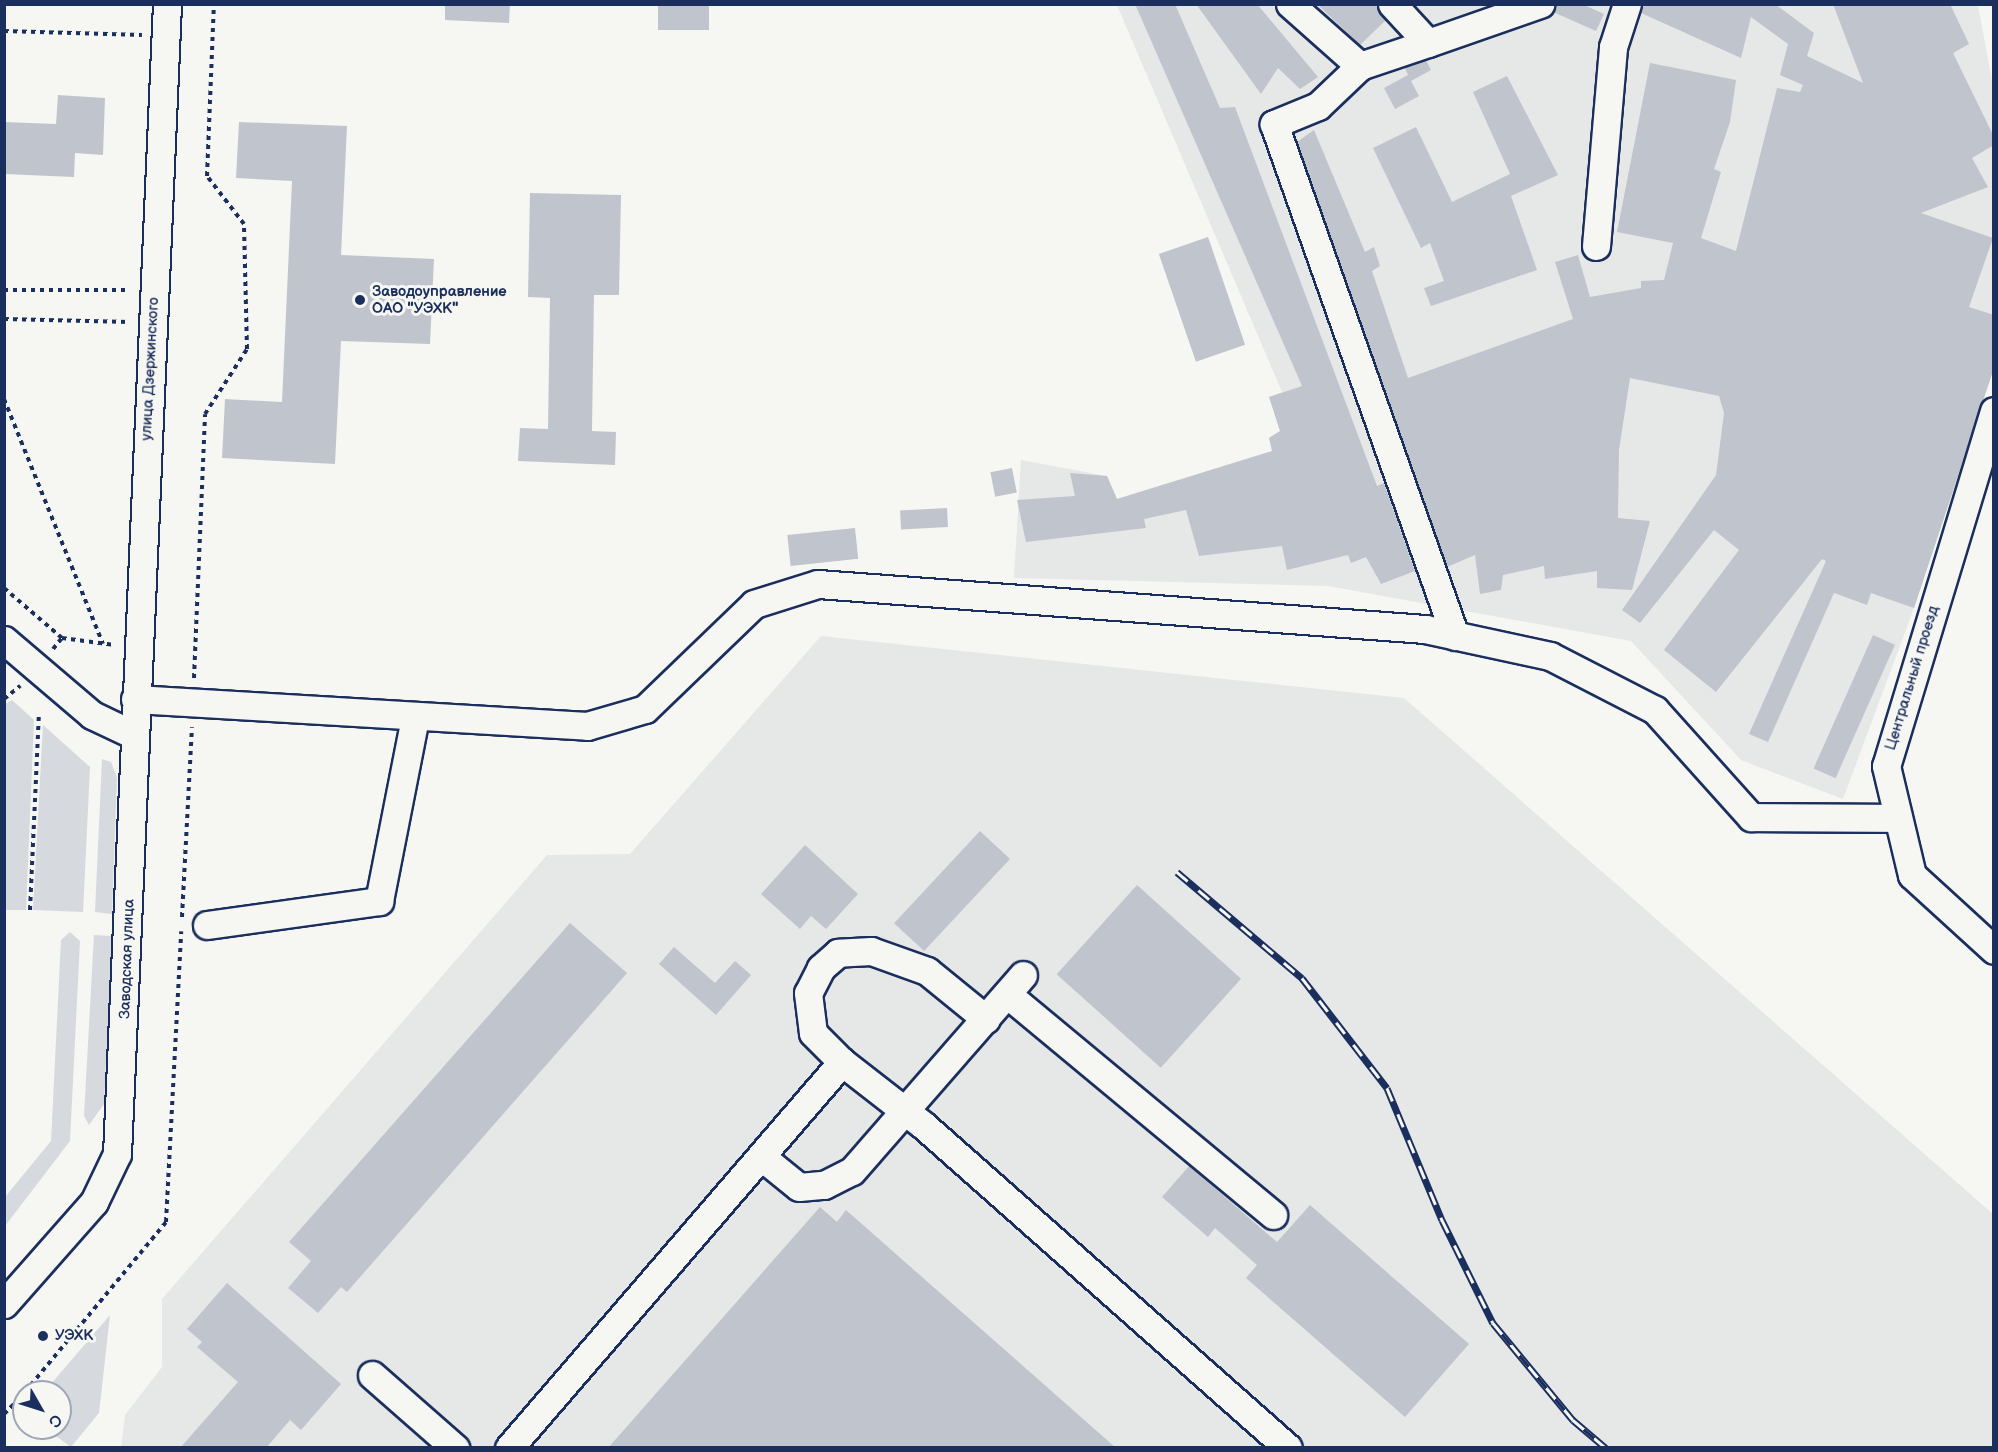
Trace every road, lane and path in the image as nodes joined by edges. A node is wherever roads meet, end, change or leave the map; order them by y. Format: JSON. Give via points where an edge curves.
{"nodes":[{"id":1,"x":167,"y":4,"type":"edge"},
{"id":2,"x":1290,"y":4,"type":"edge"},
{"id":3,"x":1392,"y":4,"type":"edge"},
{"id":4,"x":1540,"y":4,"type":"edge"},
{"id":5,"x":1627,"y":4,"type":"edge"},
{"id":6,"x":4,"y":31,"type":"edge"},
{"id":7,"x":150,"y":35,"type":"dead end"},
{"id":8,"x":1428,"y":43,"type":"junction"},
{"id":9,"x":1360,"y":66,"type":"junction"},
{"id":10,"x":1596,"y":246,"type":"dead end"},
{"id":11,"x":4,"y":290,"type":"edge"},
{"id":12,"x":141,"y":290,"type":"dead end"},
{"id":13,"x":4,"y":318,"type":"edge"},
{"id":14,"x":140,"y":322,"type":"dead end"},
{"id":15,"x":4,"y":399,"type":"edge"},
{"id":16,"x":1994,"y":411,"type":"edge"},
{"id":17,"x":4,"y":588,"type":"edge"},
{"id":18,"x":1455,"y":636,"type":"junction"},
{"id":19,"x":4,"y":640,"type":"edge"},
{"id":20,"x":103,"y":644,"type":"junction"},
{"id":21,"x":127,"y":647,"type":"dead end"},
{"id":22,"x":135,"y":699,"type":"junction"},
{"id":23,"x":39,"y":713,"type":"dead end"},
{"id":24,"x":415,"y":718,"type":"junction"},
{"id":25,"x":132,"y":734,"type":"junction"},
{"id":26,"x":1898,"y":818,"type":"junction"},
{"id":27,"x":30,"y":910,"type":"dead end"},
{"id":28,"x":207,"y":925,"type":"dead end"},
{"id":29,"x":1994,"y":950,"type":"edge"},
{"id":30,"x":986,"y":1019,"type":"junction"},
{"id":31,"x":842,"y":1062,"type":"junction"},
{"id":32,"x":904,"y":1111,"type":"junction"},
{"id":33,"x":763,"y":1158,"type":"junction"},
{"id":34,"x":1273,"y":1215,"type":"dead end"},
{"id":35,"x":4,"y":1305,"type":"edge"},
{"id":36,"x":372,"y":1376,"type":"dead end"},
{"id":37,"x":454,"y":1448,"type":"edge"},
{"id":38,"x":509,"y":1448,"type":"edge"},
{"id":39,"x":1287,"y":1448,"type":"edge"}],
"edges":[{"from":1,"to":22,"type":"street","name":"улица Дзержинского"},
{"from":2,"to":9,"type":"street"},
{"from":3,"to":8,"type":"street"},
{"from":4,"to":8,"type":"street"},
{"from":5,"to":10,"type":"street","via":[[1613,47]]},
{"from":6,"to":7,"type":"path"},
{"from":8,"to":9,"type":"street"},
{"from":9,"to":18,"type":"street","via":[[1318,106],[1274,124]]},
{"from":11,"to":12,"type":"path"},
{"from":13,"to":14,"type":"path"},
{"from":15,"to":20,"type":"path"},
{"from":16,"to":26,"type":"street","name":"Центральный проезд","via":[[1886,766]]},
{"from":17,"to":20,"type":"path","via":[[62,638]]},
{"from":18,"to":24,"type":"street","via":[[818,584],[754,604],[645,709],[586,726]]},
{"from":18,"to":26,"type":"street","via":[[1550,656],[1655,710],[1751,817]]},
{"from":19,"to":25,"type":"street","via":[[92,715]]},
{"from":20,"to":21,"type":"path"},
{"from":22,"to":24,"type":"street"},
{"from":22,"to":25,"type":"street","name":"улица Дзержинского"},
{"from":23,"to":27,"type":"path"},
{"from":24,"to":28,"type":"street","via":[[379,901]]},
{"from":25,"to":35,"type":"street","name":"Заводская улица","via":[[117,1154],[94,1202]]},
{"from":26,"to":29,"type":"street","name":"Центральный проезд","via":[[1912,875]]},
{"from":30,"to":31,"type":"street","via":[[906,960],[855,948],[838,953],[821,968],[808,993],[807,1010],[813,1033]]},
{"from":30,"to":32,"type":"street"},
{"from":30,"to":34,"type":"street","via":[[1015,985]]},
{"from":31,"to":32,"type":"street"},
{"from":31,"to":33,"type":"street"},
{"from":32,"to":33,"type":"street","via":[[852,1171],[824,1185],[799,1187]]},
{"from":32,"to":39,"type":"street"},
{"from":33,"to":38,"type":"street"},
{"from":36,"to":37,"type":"street"}]}
